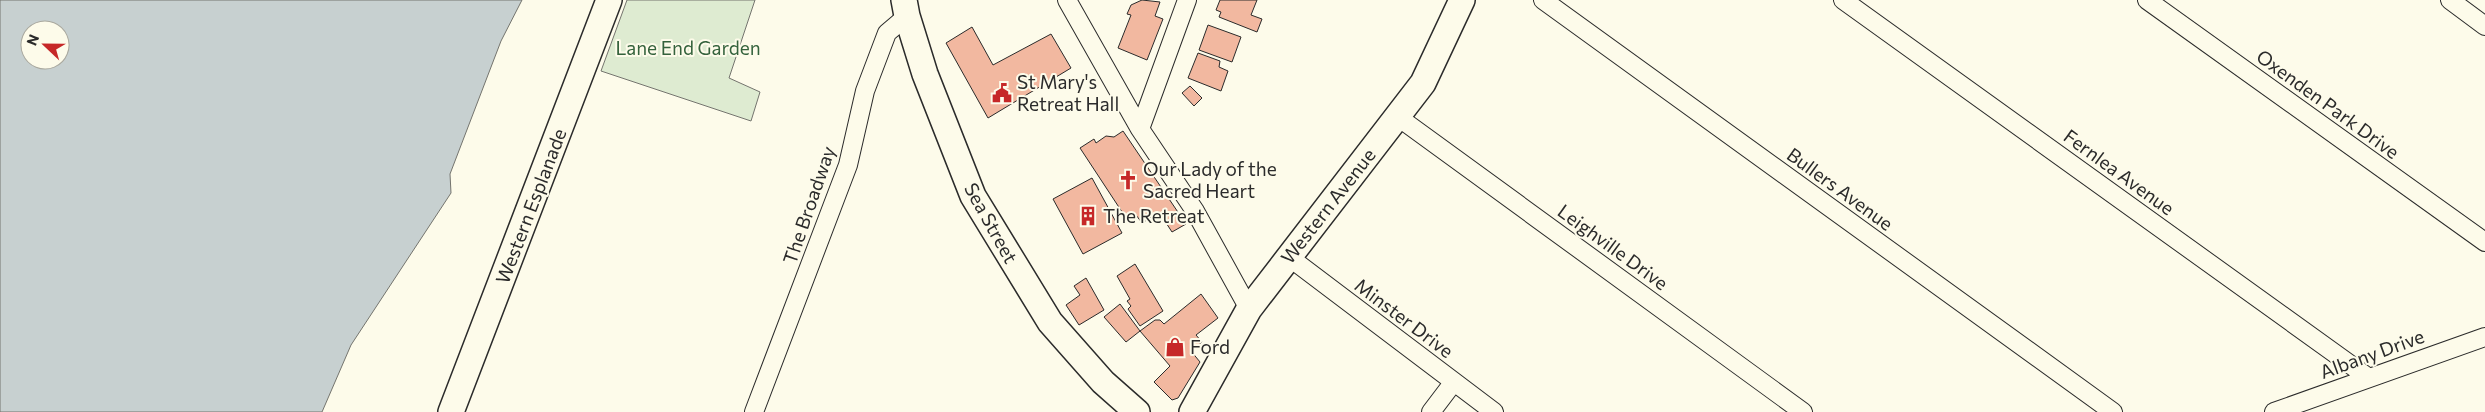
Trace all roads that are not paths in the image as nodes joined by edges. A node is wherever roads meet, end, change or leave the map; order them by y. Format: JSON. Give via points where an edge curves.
{"nodes":[{"id":1,"x":609,"y":0,"type":"edge"},
{"id":2,"x":1067,"y":0,"type":"edge"},
{"id":3,"x":1187,"y":0,"type":"edge"},
{"id":4,"x":1462,"y":0,"type":"edge"},
{"id":5,"x":1542,"y":0,"type":"edge"},
{"id":6,"x":1843,"y":0,"type":"edge"},
{"id":7,"x":2146,"y":0,"type":"edge"},
{"id":8,"x":2450,"y":0,"type":"edge"},
{"id":9,"x":905,"y":8,"type":"edge"},
{"id":10,"x":2485,"y":26,"type":"edge"},
{"id":11,"x":1398,"y":117,"type":"junction"},
{"id":12,"x":1140,"y":129,"type":"junction"},
{"id":13,"x":2485,"y":242,"type":"edge"},
{"id":14,"x":1289,"y":257,"type":"junction"},
{"id":15,"x":1249,"y":309,"type":"junction"},
{"id":16,"x":2485,"y":337,"type":"edge"},
{"id":17,"x":2370,"y":378,"type":"junction"},
{"id":18,"x":1453,"y":383,"type":"junction"},
{"id":19,"x":451,"y":412,"type":"edge"},
{"id":20,"x":754,"y":412,"type":"edge"},
{"id":21,"x":1137,"y":412,"type":"edge"},
{"id":22,"x":1192,"y":412,"type":"edge"},
{"id":23,"x":1431,"y":412,"type":"edge"},
{"id":24,"x":1494,"y":412,"type":"edge"},
{"id":25,"x":1803,"y":412,"type":"edge"},
{"id":26,"x":2113,"y":412,"type":"edge"},
{"id":27,"x":2274,"y":412,"type":"edge"}],
"edges":[{"from":1,"to":19,"type":"street","name":"Western Esplanade"},
{"from":2,"to":12,"type":"street"},
{"from":3,"to":12,"type":"street"},
{"from":4,"to":11,"type":"street","name":"Western Avenue","via":[[1423,83]]},
{"from":5,"to":26,"type":"street","name":"Bullers Avenue"},
{"from":6,"to":17,"type":"street","name":"Fernlea Avenue"},
{"from":7,"to":13,"type":"street","name":"Oxenden Park Drive"},
{"from":8,"to":10,"type":"street"},
{"from":9,"to":20,"type":"street","name":"The Broadway","via":[[887,33],[865,91],[848,165]]},
{"from":9,"to":21,"type":"street","name":"Sea Street","via":[[948,137],[973,196],[1050,322],[1103,382]]},
{"from":11,"to":14,"type":"street","name":"Western Avenue"},
{"from":11,"to":25,"type":"street","name":"Leighville Drive"},
{"from":12,"to":15,"type":"street","via":[[1195,211]]},
{"from":14,"to":15,"type":"street","name":"Western Avenue"},
{"from":14,"to":18,"type":"street","name":"Minster Drive"},
{"from":15,"to":22,"type":"street","name":"Western Avenue"},
{"from":16,"to":17,"type":"street","name":"Albany Drive"},
{"from":17,"to":27,"type":"street","name":"Albany Drive"},
{"from":18,"to":23,"type":"street"},
{"from":18,"to":24,"type":"street","name":"Minster Drive"}]}
